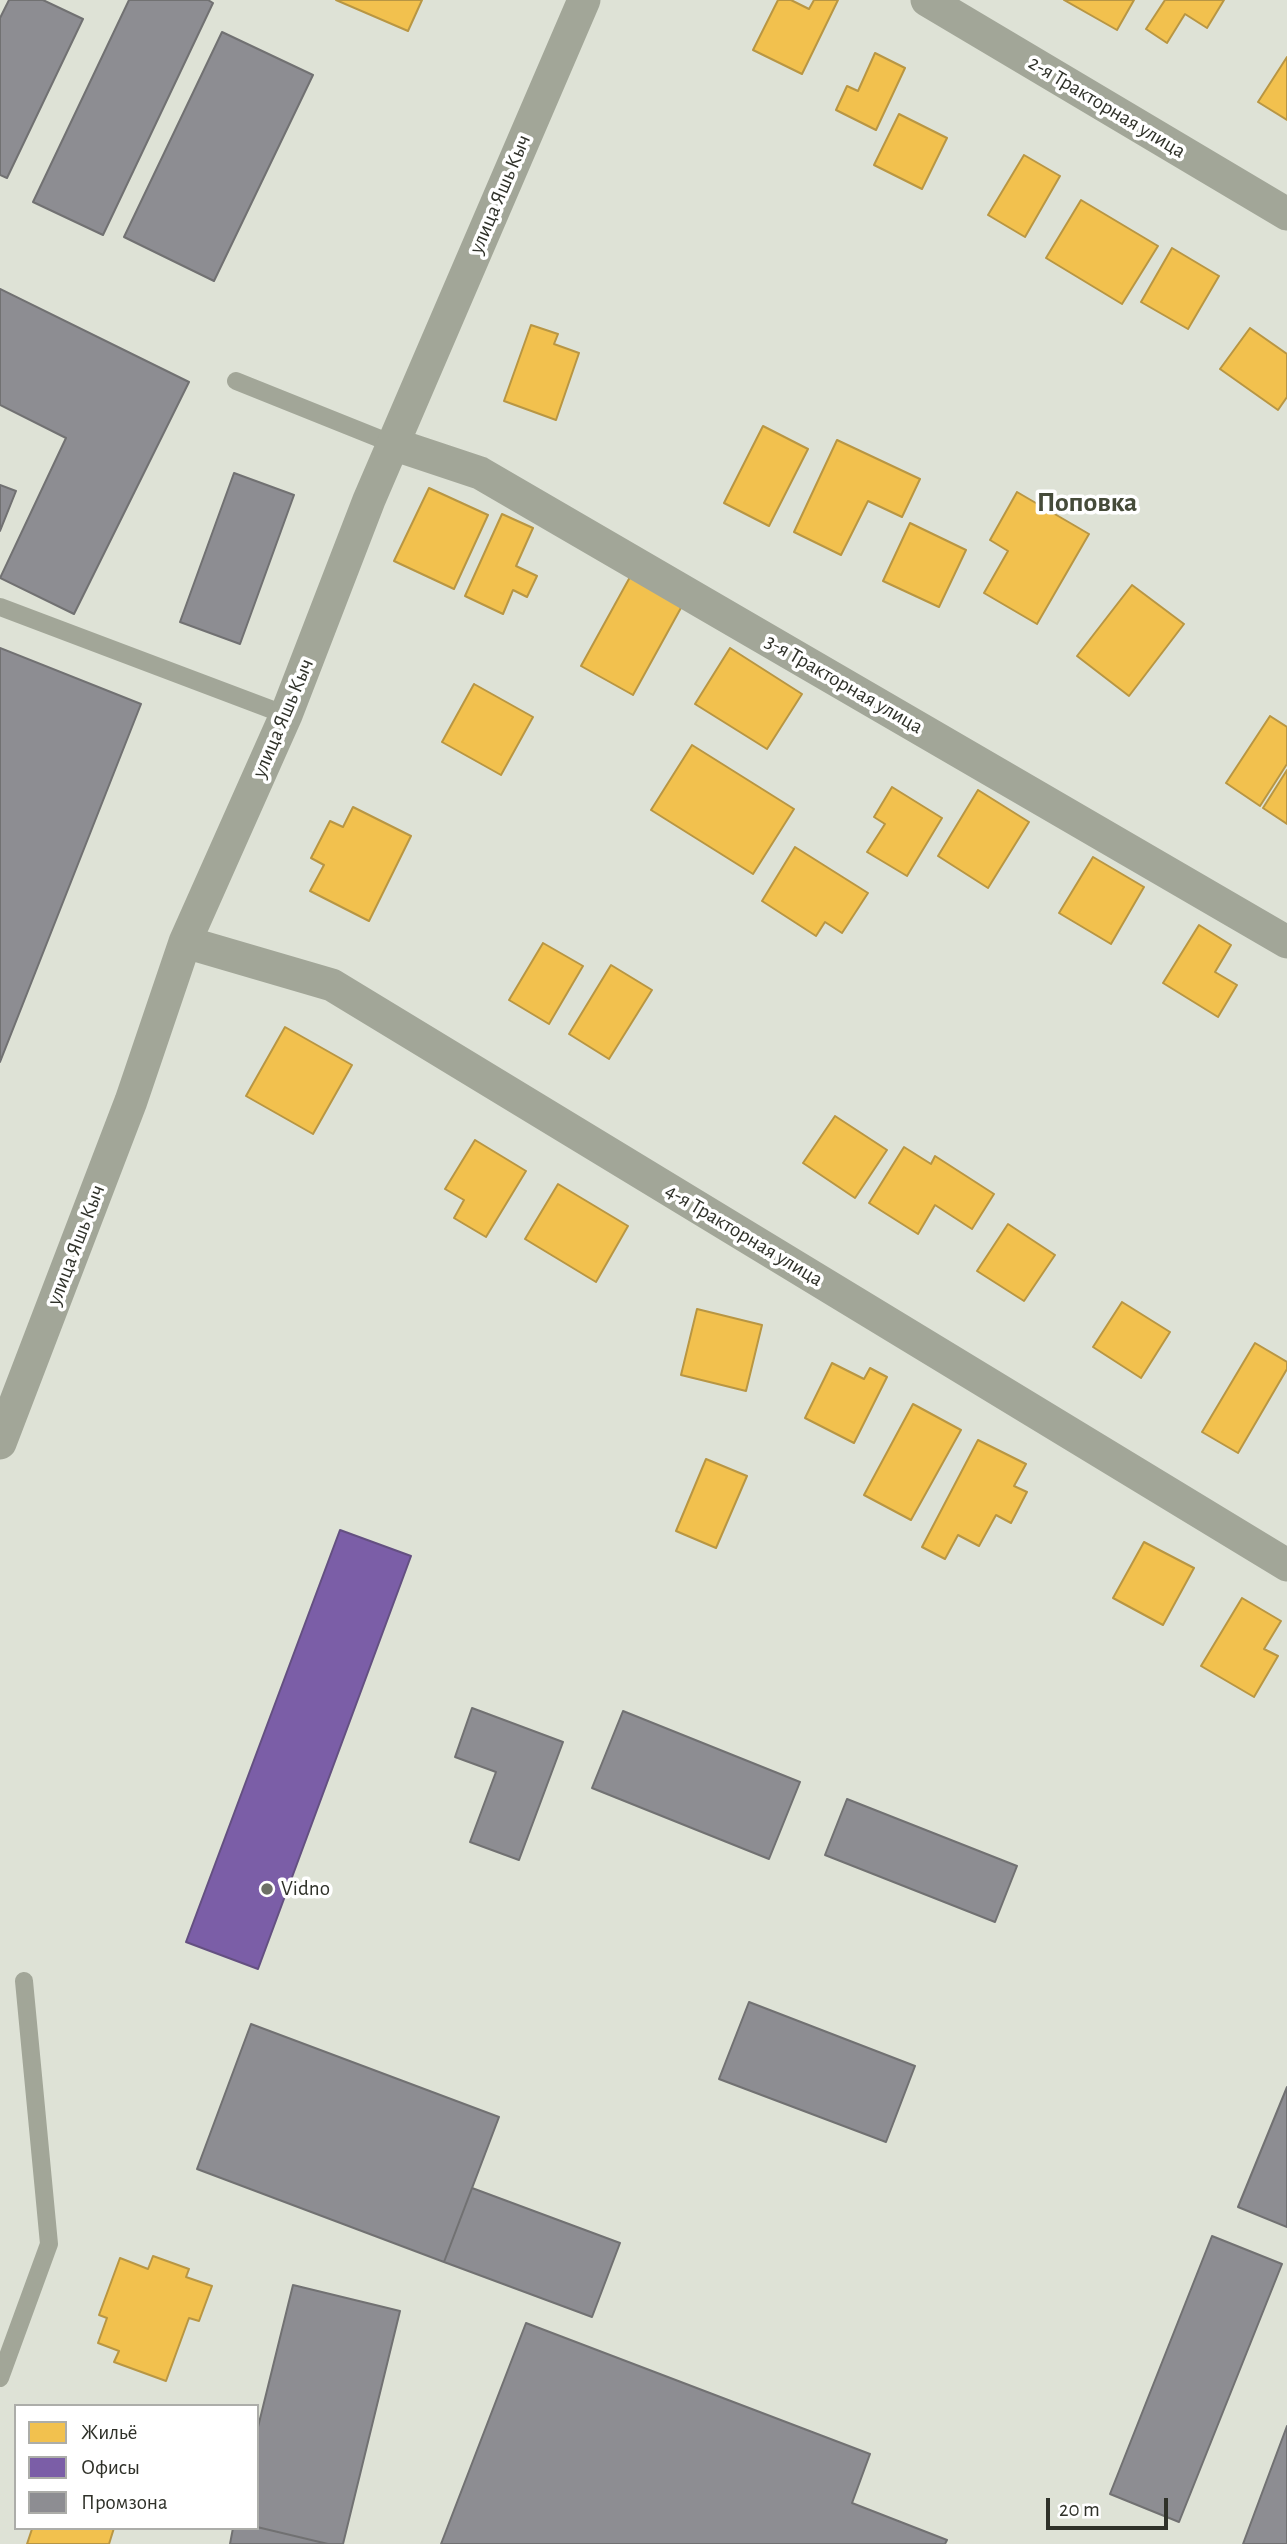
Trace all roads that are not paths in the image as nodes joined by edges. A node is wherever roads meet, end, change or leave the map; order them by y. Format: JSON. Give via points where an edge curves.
{"nodes":[{"id":1,"x":584,"y":0,"type":"edge"},
{"id":2,"x":927,"y":0,"type":"edge"},
{"id":3,"x":1287,"y":214,"type":"edge"},
{"id":4,"x":236,"y":381,"type":"dead end"},
{"id":5,"x":393,"y":443,"type":"junction"},
{"id":6,"x":0,"y":607,"type":"edge"},
{"id":7,"x":286,"y":715,"type":"junction"},
{"id":8,"x":185,"y":942,"type":"junction"},
{"id":9,"x":1287,"y":942,"type":"edge"},
{"id":10,"x":0,"y":1443,"type":"edge"},
{"id":11,"x":1287,"y":1565,"type":"edge"},
{"id":12,"x":24,"y":1981,"type":"dead end"},
{"id":13,"x":0,"y":2378,"type":"edge"}],
"edges":[{"from":1,"to":5,"type":"street","name":"улица Яшь Кыч"},
{"from":2,"to":3,"type":"street","name":"2-я Тракторная улица"},
{"from":4,"to":5,"type":"lane"},
{"from":5,"to":7,"type":"street","name":"улица Яшь Кыч"},
{"from":5,"to":9,"type":"street","name":"3-я Тракторная улица","via":[[480,473]]},
{"from":6,"to":7,"type":"lane"},
{"from":7,"to":8,"type":"street","name":"улица Яшь Кыч"},
{"from":8,"to":10,"type":"street","name":"улица Яшь Кыч","via":[[131,1101]]},
{"from":8,"to":11,"type":"street","name":"4-я Тракторная улица","via":[[332,985]]},
{"from":12,"to":13,"type":"lane","via":[[49,2244]]}]}
